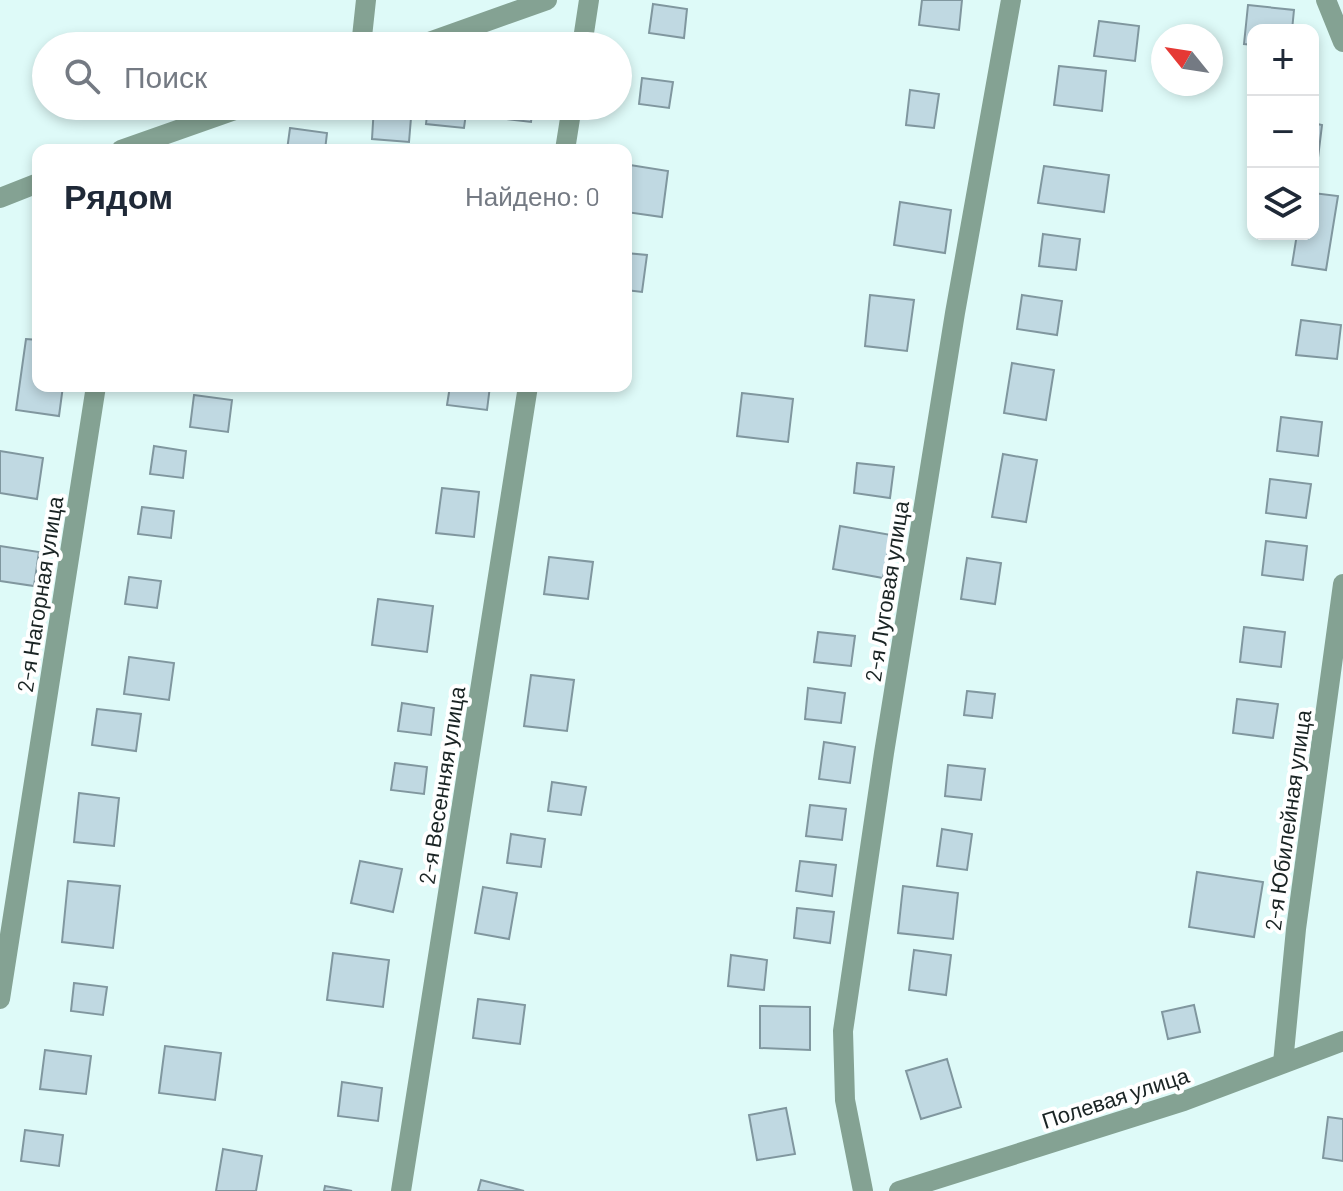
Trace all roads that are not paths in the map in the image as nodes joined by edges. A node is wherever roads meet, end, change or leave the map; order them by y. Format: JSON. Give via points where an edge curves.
{"nodes":[{"id":1,"x":366,"y":0,"type":"edge"},
{"id":2,"x":547,"y":0,"type":"edge"},
{"id":3,"x":589,"y":0,"type":"edge"},
{"id":4,"x":1011,"y":0,"type":"edge"},
{"id":5,"x":1326,"y":0,"type":"edge"},
{"id":6,"x":363,"y":32,"type":"edge"},
{"id":7,"x":457,"y":32,"type":"edge"},
{"id":8,"x":584,"y":32,"type":"edge"},
{"id":9,"x":1343,"y":42,"type":"edge"},
{"id":10,"x":207,"y":120,"type":"edge"},
{"id":11,"x":570,"y":120,"type":"edge"},
{"id":12,"x":140,"y":144,"type":"edge"},
{"id":13,"x":566,"y":144,"type":"edge"},
{"id":14,"x":32,"y":185,"type":"edge"},
{"id":15,"x":0,"y":198,"type":"edge"},
{"id":16,"x":95,"y":392,"type":"edge"},
{"id":17,"x":527,"y":392,"type":"edge"},
{"id":18,"x":1343,"y":584,"type":"edge"},
{"id":19,"x":0,"y":999,"type":"edge"},
{"id":20,"x":1343,"y":1041,"type":"edge"},
{"id":21,"x":1283,"y":1063,"type":"junction"},
{"id":22,"x":401,"y":1191,"type":"edge"},
{"id":23,"x":863,"y":1191,"type":"edge"},
{"id":24,"x":899,"y":1191,"type":"edge"}],
"edges":[{"from":1,"to":6,"type":"street"},
{"from":2,"to":7,"type":"street"},
{"from":3,"to":8,"type":"street"},
{"from":4,"to":23,"type":"street","name":"2-я Луговая улица","via":[[955,313],[843,1031],[845,1100]]},
{"from":5,"to":9,"type":"street"},
{"from":10,"to":12,"type":"street"},
{"from":11,"to":13,"type":"street"},
{"from":14,"to":15,"type":"street"},
{"from":16,"to":19,"type":"street","name":"2-я Нагорная улица"},
{"from":17,"to":22,"type":"street","name":"2-я Весенняя улица"},
{"from":18,"to":21,"type":"street","name":"2-я Юбилейная улица"},
{"from":20,"to":21,"type":"street","name":"Полевая улица"},
{"from":21,"to":24,"type":"street","name":"Полевая улица","via":[[1184,1101]]}]}
